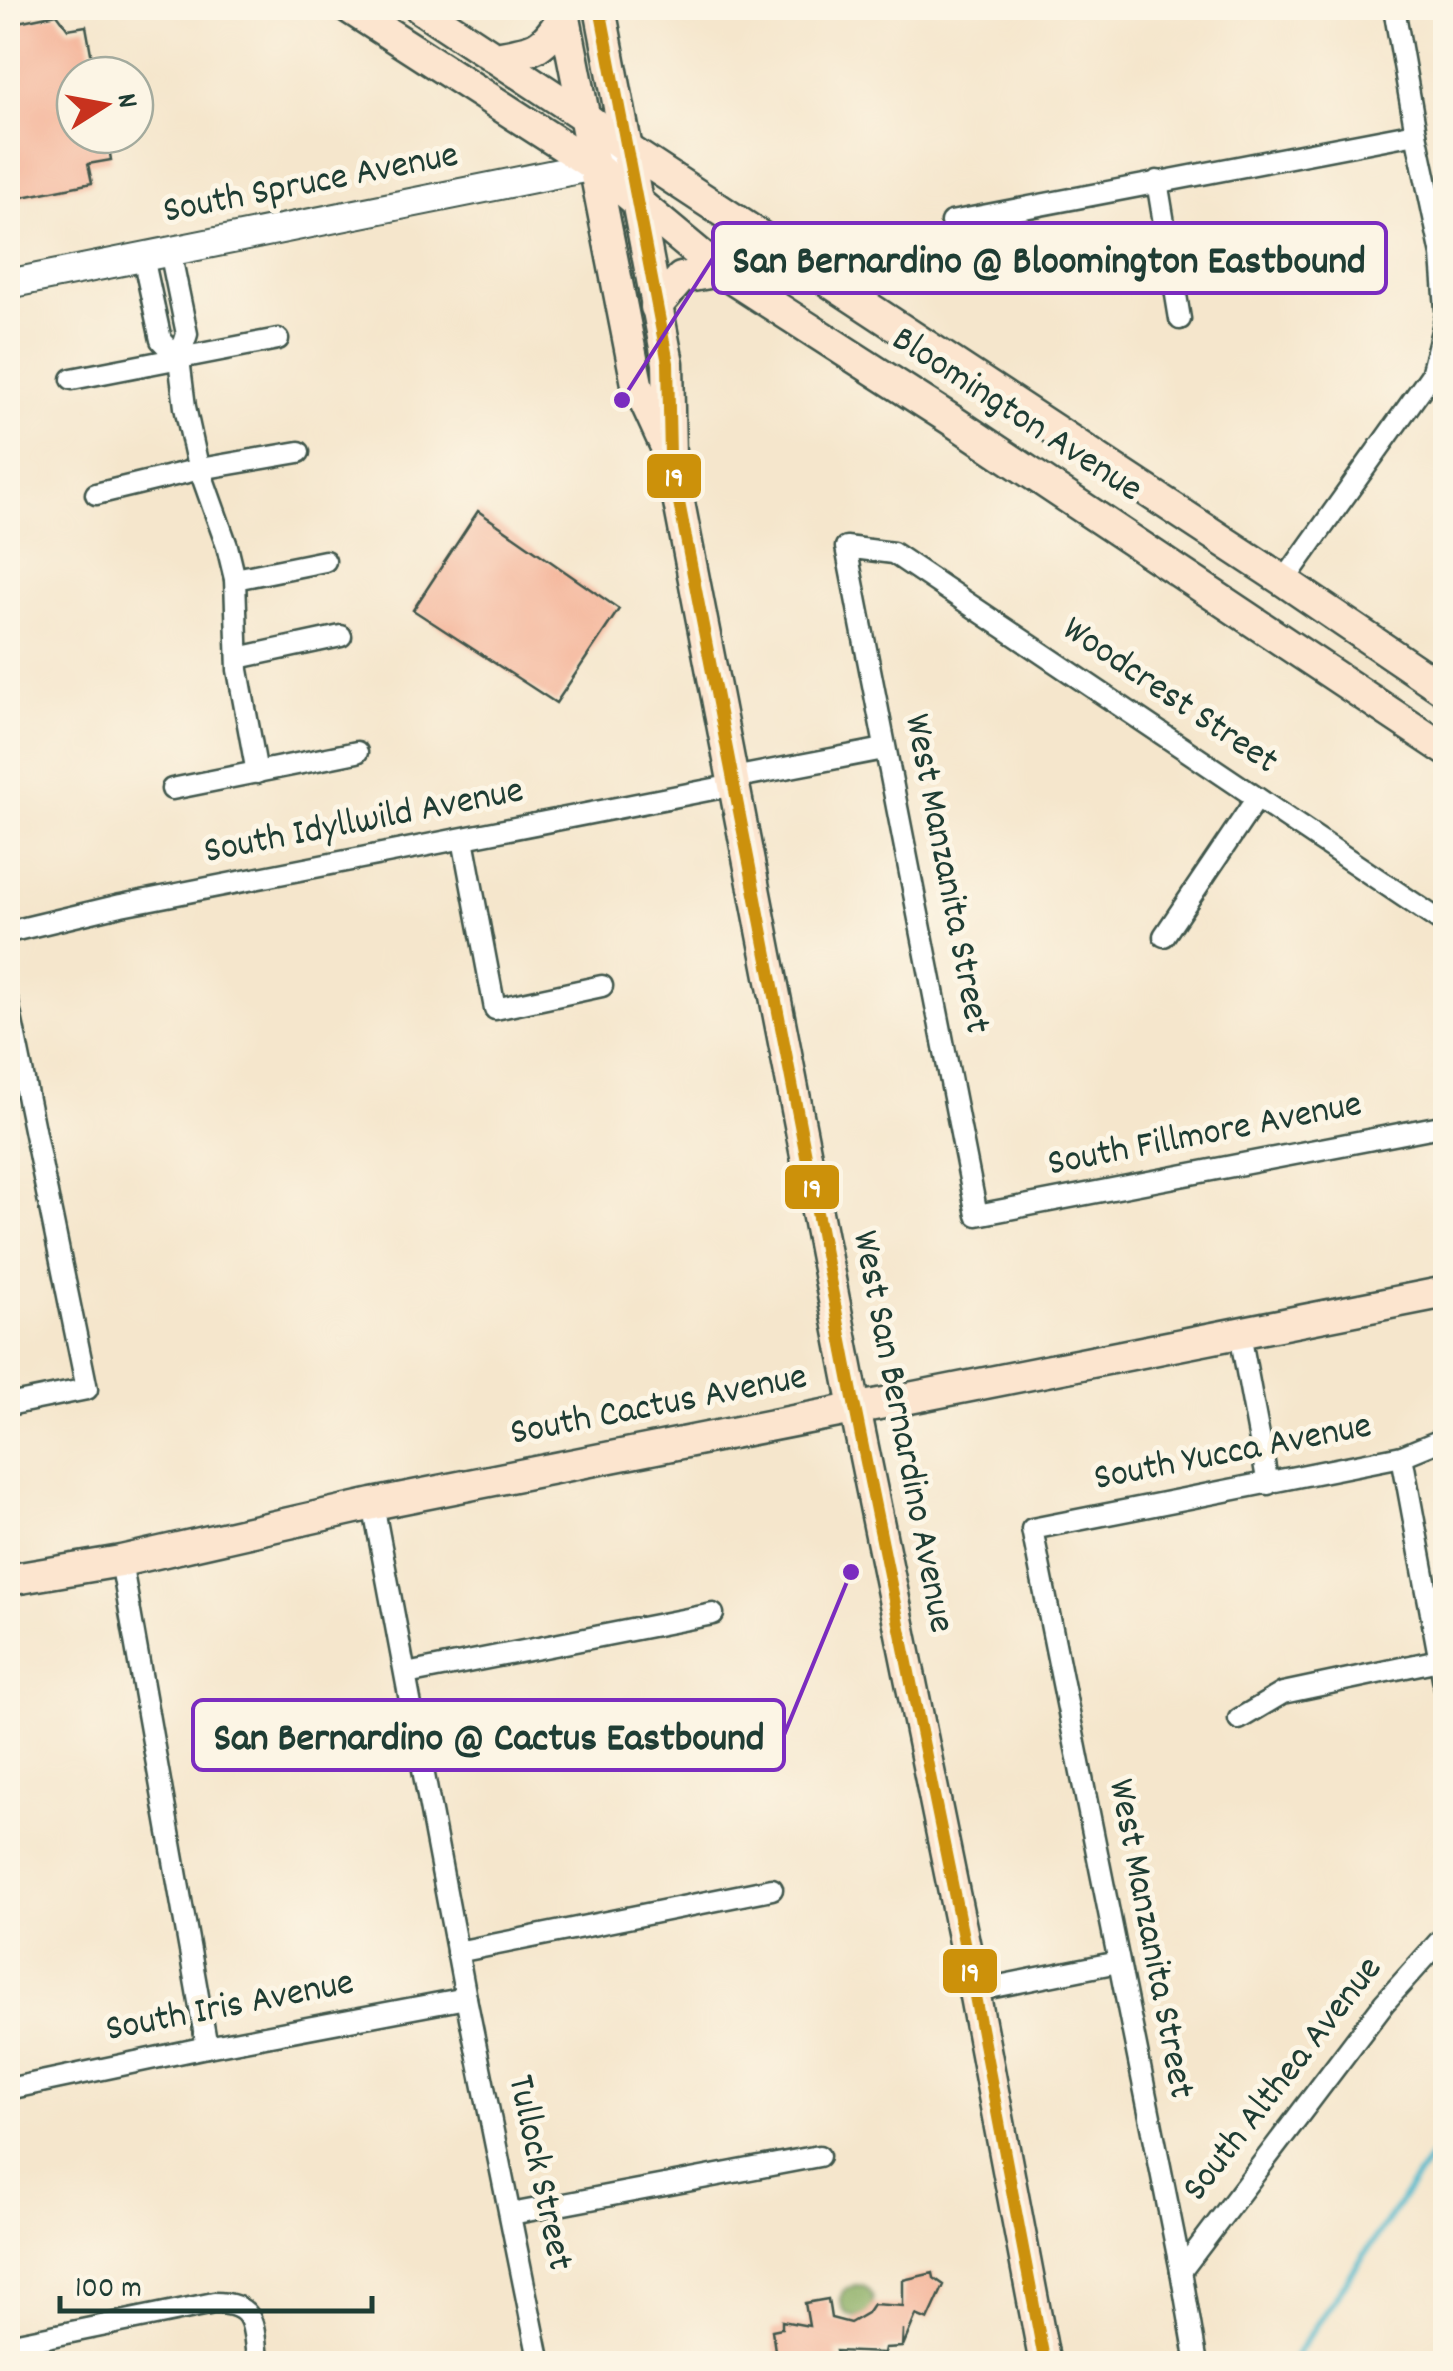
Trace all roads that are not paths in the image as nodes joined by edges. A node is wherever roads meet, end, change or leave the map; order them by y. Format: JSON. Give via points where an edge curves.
{"nodes":[{"id":1,"x":348,"y":8,"type":"edge"},
{"id":2,"x":420,"y":8,"type":"edge"},
{"id":3,"x":600,"y":8,"type":"edge"},
{"id":4,"x":1397,"y":8,"type":"edge"},
{"id":5,"x":564,"y":11,"type":"edge"},
{"id":6,"x":495,"y":57,"type":"junction"},
{"id":7,"x":585,"y":118,"type":"junction"},
{"id":8,"x":1416,"y":134,"type":"junction"},
{"id":9,"x":626,"y":148,"type":"junction"},
{"id":10,"x":594,"y":166,"type":"junction"},
{"id":11,"x":1157,"y":182,"type":"junction"},
{"id":12,"x":637,"y":204,"type":"junction"},
{"id":13,"x":952,"y":222,"type":"dead end"},
{"id":14,"x":156,"y":254,"type":"junction"},
{"id":15,"x":1444,"y":255,"type":"edge"},
{"id":16,"x":720,"y":270,"type":"junction"},
{"id":17,"x":8,"y":284,"type":"edge"},
{"id":18,"x":656,"y":307,"type":"junction"},
{"id":19,"x":1446,"y":312,"type":"edge"},
{"id":20,"x":1180,"y":319,"type":"dead end"},
{"id":21,"x":278,"y":339,"type":"dead end"},
{"id":22,"x":179,"y":359,"type":"junction"},
{"id":23,"x":72,"y":379,"type":"dead end"},
{"id":24,"x":299,"y":452,"type":"dead end"},
{"id":25,"x":670,"y":456,"type":"junction"},
{"id":26,"x":200,"y":469,"type":"junction"},
{"id":27,"x":96,"y":494,"type":"dead end"},
{"id":28,"x":846,"y":547,"type":"joint"},
{"id":29,"x":325,"y":561,"type":"dead end"},
{"id":30,"x":235,"y":579,"type":"junction"},
{"id":31,"x":1284,"y":581,"type":"junction"},
{"id":32,"x":341,"y":636,"type":"dead end"},
{"id":33,"x":238,"y":658,"type":"junction"},
{"id":34,"x":1446,"y":691,"type":"edge"},
{"id":35,"x":884,"y":749,"type":"junction"},
{"id":36,"x":1446,"y":750,"type":"edge"},
{"id":37,"x":357,"y":752,"type":"dead end"},
{"id":38,"x":256,"y":773,"type":"junction"},
{"id":39,"x":734,"y":782,"type":"junction"},
{"id":40,"x":172,"y":790,"type":"dead end"},
{"id":41,"x":1257,"y":798,"type":"junction"},
{"id":42,"x":463,"y":839,"type":"junction"},
{"id":43,"x":1446,"y":925,"type":"edge"},
{"id":44,"x":8,"y":932,"type":"edge"},
{"id":45,"x":1164,"y":936,"type":"dead end"},
{"id":46,"x":602,"y":986,"type":"dead end"},
{"id":47,"x":8,"y":1002,"type":"edge"},
{"id":48,"x":1446,"y":1126,"type":"edge"},
{"id":49,"x":977,"y":1215,"type":"joint"},
{"id":50,"x":1446,"y":1292,"type":"edge"},
{"id":51,"x":1240,"y":1334,"type":"junction"},
{"id":52,"x":8,"y":1405,"type":"edge"},
{"id":53,"x":855,"y":1408,"type":"junction"},
{"id":54,"x":1446,"y":1438,"type":"edge"},
{"id":55,"x":1402,"y":1456,"type":"junction"},
{"id":56,"x":1268,"y":1484,"type":"junction"},
{"id":57,"x":373,"y":1504,"type":"junction"},
{"id":58,"x":1032,"y":1529,"type":"joint"},
{"id":59,"x":121,"y":1561,"type":"junction"},
{"id":60,"x":8,"y":1580,"type":"edge"},
{"id":61,"x":713,"y":1614,"type":"dead end"},
{"id":62,"x":1439,"y":1660,"type":"junction"},
{"id":63,"x":406,"y":1674,"type":"junction"},
{"id":64,"x":1446,"y":1694,"type":"edge"},
{"id":65,"x":1239,"y":1719,"type":"dead end"},
{"id":66,"x":772,"y":1889,"type":"dead end"},
{"id":67,"x":1446,"y":1934,"type":"edge"},
{"id":68,"x":458,"y":1952,"type":"junction"},
{"id":69,"x":1118,"y":1962,"type":"junction"},
{"id":70,"x":974,"y":1991,"type":"junction"},
{"id":71,"x":466,"y":1998,"type":"junction"},
{"id":72,"x":207,"y":2048,"type":"junction"},
{"id":73,"x":8,"y":2089,"type":"edge"},
{"id":74,"x":819,"y":2156,"type":"dead end"},
{"id":75,"x":511,"y":2214,"type":"junction"},
{"id":76,"x":1181,"y":2271,"type":"junction"},
{"id":77,"x":8,"y":2345,"type":"edge"},
{"id":78,"x":258,"y":2364,"type":"edge"},
{"id":79,"x":540,"y":2364,"type":"edge"},
{"id":80,"x":1045,"y":2364,"type":"edge"},
{"id":81,"x":1197,"y":2364,"type":"edge"}],
"edges":[{"from":1,"to":10,"type":"main road","name":"Bloomington Avenue"},
{"from":2,"to":6,"type":"main road","name":"Bloomington Avenue"},
{"from":3,"to":9,"type":"main road","name":"West San Bernardino Avenue"},
{"from":4,"to":8,"type":"street"},
{"from":5,"to":6,"type":"main road","via":[[544,43]]},
{"from":5,"to":7,"type":"main road","name":"West San Bernardino Avenue"},
{"from":6,"to":7,"type":"main road","name":"Bloomington Avenue"},
{"from":7,"to":9,"type":"main road","name":"Bloomington Avenue"},
{"from":7,"to":10,"type":"main road","name":"West San Bernardino Avenue"},
{"from":8,"to":11,"type":"street"},
{"from":8,"to":15,"type":"street"},
{"from":9,"to":10,"type":"street","name":"South Spruce Avenue"},
{"from":9,"to":12,"type":"main road","name":"West San Bernardino Avenue"},
{"from":9,"to":31,"type":"main road","name":"Bloomington Avenue"},
{"from":10,"to":12,"type":"main road","name":"Bloomington Avenue"},
{"from":10,"to":14,"type":"street","name":"South Spruce Avenue"},
{"from":10,"to":25,"type":"main road","name":"West San Bernardino Avenue","via":[[637,384]]},
{"from":11,"to":13,"type":"street"},
{"from":11,"to":20,"type":"street"},
{"from":12,"to":16,"type":"main road","name":"Bloomington Avenue"},
{"from":12,"to":18,"type":"main road","name":"West San Bernardino Avenue"},
{"from":14,"to":17,"type":"street","name":"South Spruce Avenue"},
{"from":14,"to":22,"type":"street","via":[[187,334]]},
{"from":15,"to":19,"type":"street"},
{"from":16,"to":18,"type":"main road","via":[[681,278]]},
{"from":16,"to":36,"type":"main road","name":"Bloomington Avenue"},
{"from":18,"to":25,"type":"main road","name":"West San Bernardino Avenue","via":[[668,363]]},
{"from":19,"to":31,"type":"street","via":[[1432,375]]},
{"from":21,"to":22,"type":"street"},
{"from":22,"to":23,"type":"street"},
{"from":22,"to":26,"type":"street"},
{"from":24,"to":26,"type":"street"},
{"from":25,"to":39,"type":"main road","name":"West San Bernardino Avenue"},
{"from":26,"to":27,"type":"street"},
{"from":26,"to":30,"type":"street"},
{"from":28,"to":35,"type":"street","name":"West Manzanita Street"},
{"from":28,"to":41,"type":"street","name":"Woodcrest Street","via":[[893,554]]},
{"from":29,"to":30,"type":"street"},
{"from":30,"to":33,"type":"street"},
{"from":31,"to":34,"type":"main road","name":"Bloomington Avenue"},
{"from":32,"to":33,"type":"street"},
{"from":33,"to":38,"type":"street"},
{"from":35,"to":39,"type":"street","name":"South Idyllwild Avenue"},
{"from":35,"to":49,"type":"street","name":"West Manzanita Street"},
{"from":37,"to":38,"type":"street"},
{"from":38,"to":40,"type":"street"},
{"from":39,"to":42,"type":"street","name":"South Idyllwild Avenue"},
{"from":39,"to":53,"type":"main road","name":"West San Bernardino Avenue"},
{"from":41,"to":43,"type":"street","name":"Woodcrest Street"},
{"from":41,"to":45,"type":"street"},
{"from":42,"to":44,"type":"street","name":"South Idyllwild Avenue"},
{"from":42,"to":46,"type":"street","via":[[495,1009]]},
{"from":47,"to":52,"type":"street","via":[[87,1389]]},
{"from":48,"to":49,"type":"street","name":"South Fillmore Avenue"},
{"from":50,"to":51,"type":"main road","name":"South Cactus Avenue"},
{"from":51,"to":53,"type":"main road","name":"South Cactus Avenue"},
{"from":51,"to":56,"type":"street"},
{"from":53,"to":57,"type":"main road","name":"South Cactus Avenue"},
{"from":53,"to":70,"type":"main road","name":"West San Bernardino Avenue"},
{"from":54,"to":55,"type":"street","name":"South Yucca Avenue"},
{"from":55,"to":56,"type":"street","name":"South Yucca Avenue"},
{"from":55,"to":62,"type":"street"},
{"from":56,"to":58,"type":"street","name":"South Yucca Avenue"},
{"from":57,"to":59,"type":"main road","name":"South Cactus Avenue"},
{"from":57,"to":63,"type":"street"},
{"from":58,"to":69,"type":"street","name":"West Manzanita Street"},
{"from":59,"to":60,"type":"main road","name":"South Cactus Avenue"},
{"from":59,"to":72,"type":"street"},
{"from":61,"to":63,"type":"street"},
{"from":62,"to":64,"type":"street"},
{"from":62,"to":65,"type":"street","via":[[1283,1693]]},
{"from":63,"to":68,"type":"street","name":"Tullock Street"},
{"from":66,"to":68,"type":"street"},
{"from":67,"to":76,"type":"street","name":"South Althea Avenue","via":[[1384,2003]]},
{"from":68,"to":71,"type":"street","name":"Tullock Street"},
{"from":69,"to":70,"type":"street"},
{"from":69,"to":76,"type":"street","name":"West Manzanita Street"},
{"from":70,"to":80,"type":"main road","name":"West San Bernardino Avenue"},
{"from":71,"to":72,"type":"street","name":"South Iris Avenue"},
{"from":71,"to":75,"type":"street","name":"Tullock Street"},
{"from":72,"to":73,"type":"street","name":"South Iris Avenue"},
{"from":74,"to":75,"type":"street"},
{"from":75,"to":79,"type":"street","name":"Tullock Street"},
{"from":76,"to":81,"type":"street","name":"West Manzanita Street"},
{"from":77,"to":78,"type":"street","via":[[226,2302],[247,2314],[255,2328]]}]}
